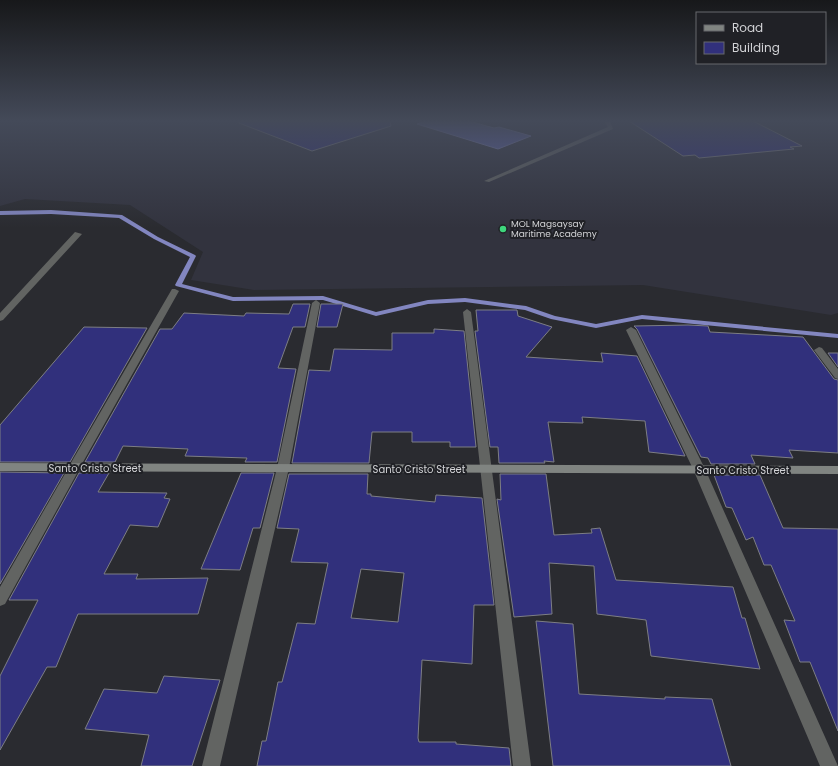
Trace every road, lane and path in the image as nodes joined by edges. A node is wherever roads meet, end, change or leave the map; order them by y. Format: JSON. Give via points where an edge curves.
{"nodes":[{"id":1,"x":544,"y":157,"type":"edge"},
{"id":2,"x":487,"y":181,"type":"dead end"},
{"id":3,"x":78,"y":234,"type":"dead end"},
{"id":4,"x":175,"y":290,"type":"dead end"},
{"id":5,"x":316,"y":303,"type":"dead end"},
{"id":6,"x":467,"y":312,"type":"dead end"},
{"id":7,"x":0,"y":318,"type":"edge"},
{"id":8,"x":631,"y":330,"type":"dead end"},
{"id":9,"x":819,"y":350,"type":"dead end"},
{"id":10,"x":838,"y":376,"type":"edge"},
{"id":11,"x":0,"y":468,"type":"edge"},
{"id":12,"x":74,"y":468,"type":"junction"},
{"id":13,"x":283,"y":468,"type":"junction"},
{"id":14,"x":486,"y":469,"type":"junction"},
{"id":15,"x":699,"y":470,"type":"junction"},
{"id":16,"x":838,"y":470,"type":"edge"},
{"id":17,"x":0,"y":600,"type":"edge"},
{"id":18,"x":211,"y":766,"type":"edge"},
{"id":19,"x":522,"y":766,"type":"edge"},
{"id":20,"x":829,"y":766,"type":"edge"}],
"edges":[{"from":1,"to":2,"type":"street"},
{"from":3,"to":7,"type":"street"},
{"from":4,"to":12,"type":"street"},
{"from":5,"to":13,"type":"street"},
{"from":6,"to":14,"type":"street"},
{"from":8,"to":15,"type":"street"},
{"from":9,"to":10,"type":"street"},
{"from":11,"to":12,"type":"street","name":"Santo Cristo Street"},
{"from":12,"to":13,"type":"street","name":"Santo Cristo Street"},
{"from":12,"to":17,"type":"street"},
{"from":13,"to":14,"type":"street","name":"Santo Cristo Street"},
{"from":13,"to":18,"type":"street"},
{"from":14,"to":15,"type":"street","name":"Santo Cristo Street"},
{"from":14,"to":19,"type":"street"},
{"from":15,"to":16,"type":"street","name":"Santo Cristo Street"},
{"from":15,"to":20,"type":"street"}]}
